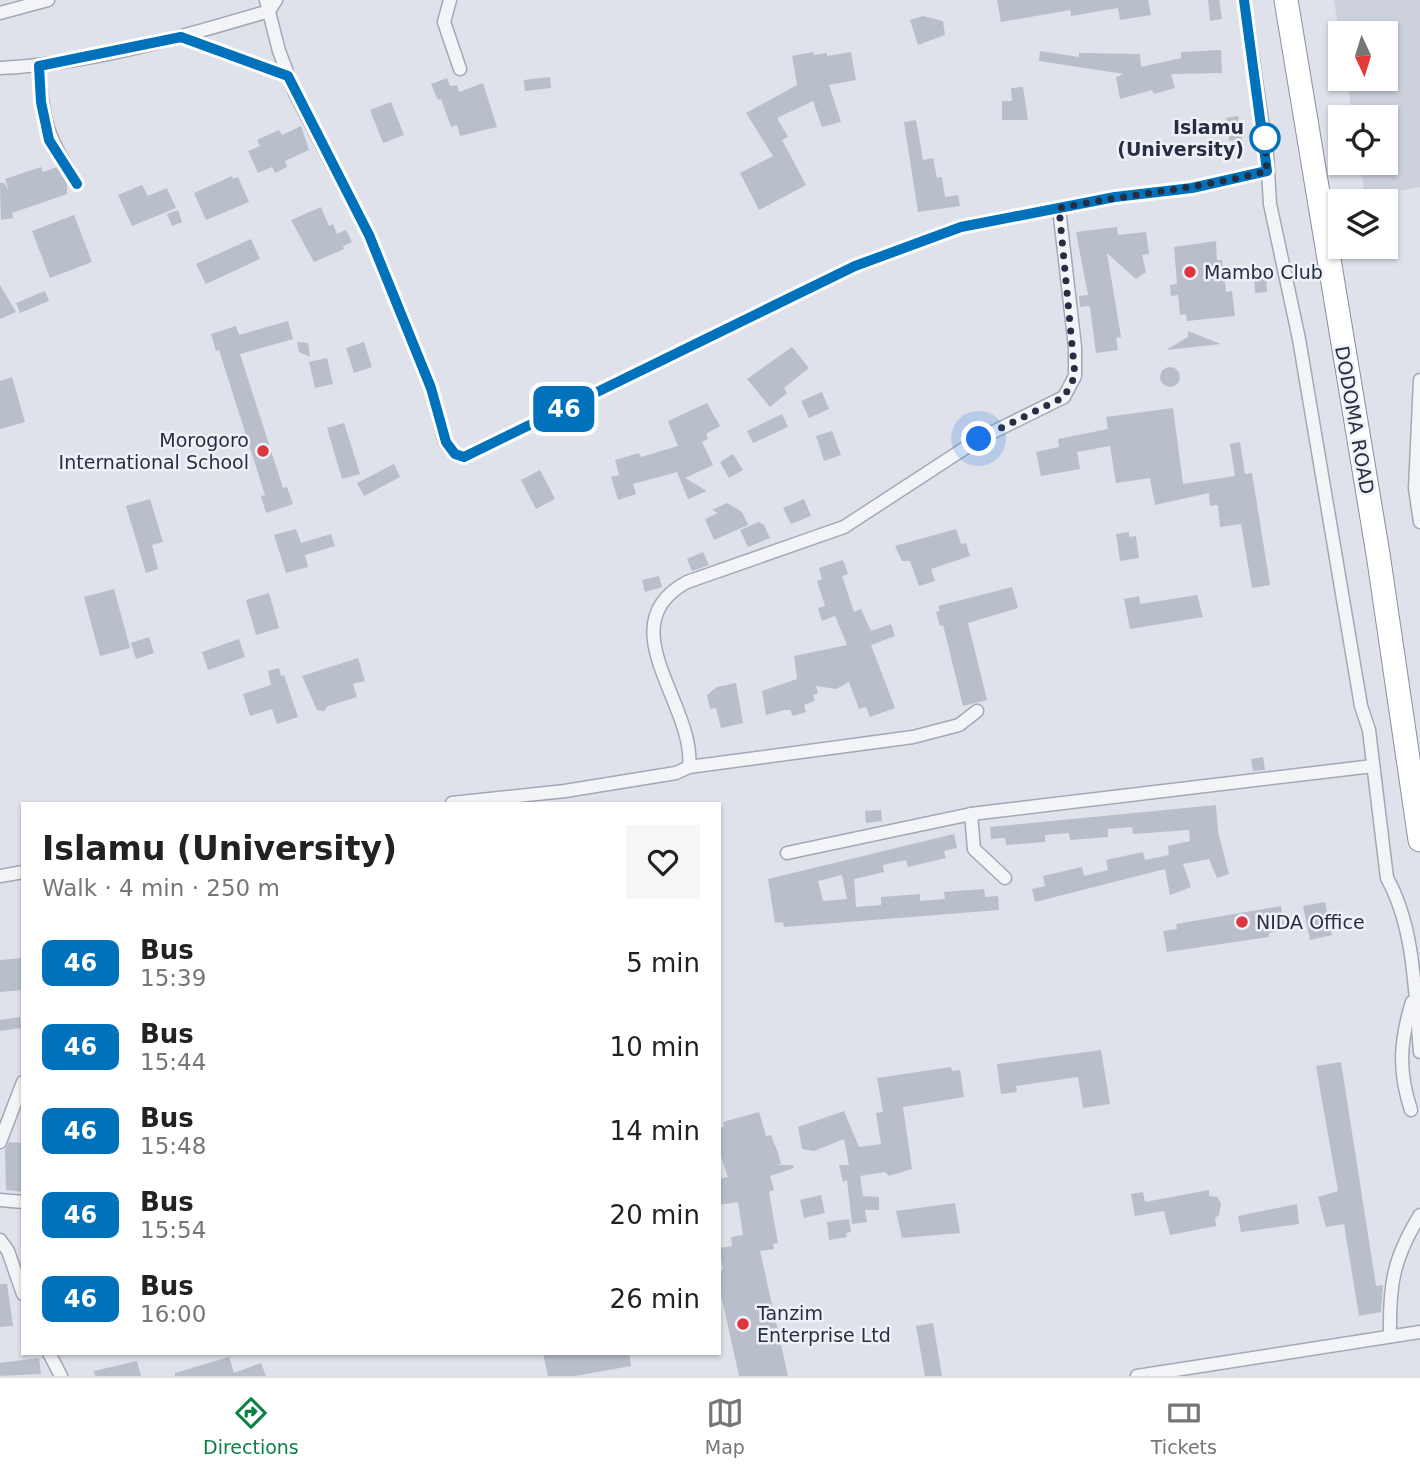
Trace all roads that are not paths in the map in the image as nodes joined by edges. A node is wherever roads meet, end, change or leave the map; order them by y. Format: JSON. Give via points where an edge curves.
{"nodes":[{"id":1,"x":48,"y":0,"type":"edge"},
{"id":2,"x":450,"y":0,"type":"edge"},
{"id":3,"x":1244,"y":0,"type":"edge"},
{"id":4,"x":1286,"y":0,"type":"edge"},
{"id":5,"x":271,"y":4,"type":"edge"},
{"id":6,"x":0,"y":13,"type":"edge"},
{"id":7,"x":181,"y":37,"type":"junction"},
{"id":8,"x":39,"y":66,"type":"junction"},
{"id":9,"x":0,"y":68,"type":"edge"},
{"id":10,"x":460,"y":69,"type":"dead end"},
{"id":11,"x":288,"y":76,"type":"junction"},
{"id":12,"x":1267,"y":171,"type":"junction"},
{"id":13,"x":77,"y":184,"type":"dead end"},
{"id":14,"x":1059,"y":208,"type":"junction"},
{"id":15,"x":1420,"y":380,"type":"edge"},
{"id":16,"x":1418,"y":415,"type":"edge"},
{"id":17,"x":1420,"y":522,"type":"edge"},
{"id":18,"x":977,"y":711,"type":"dead end"},
{"id":19,"x":1373,"y":766,"type":"junction"},
{"id":20,"x":689,"y":767,"type":"junction"},
{"id":21,"x":547,"y":798,"type":"edge"},
{"id":22,"x":471,"y":802,"type":"edge"},
{"id":23,"x":1418,"y":810,"type":"edge"},
{"id":24,"x":971,"y":814,"type":"junction"},
{"id":25,"x":1420,"y":840,"type":"edge"},
{"id":26,"x":787,"y":853,"type":"dead end"},
{"id":27,"x":21,"y":872,"type":"edge"},
{"id":28,"x":0,"y":876,"type":"edge"},
{"id":29,"x":1005,"y":878,"type":"dead end"},
{"id":30,"x":1415,"y":995,"type":"junction"},
{"id":31,"x":1420,"y":1052,"type":"edge"},
{"id":32,"x":21,"y":1087,"type":"edge"},
{"id":33,"x":1411,"y":1110,"type":"dead end"},
{"id":34,"x":0,"y":1142,"type":"edge"},
{"id":35,"x":0,"y":1200,"type":"edge"},
{"id":36,"x":21,"y":1202,"type":"edge"},
{"id":37,"x":1420,"y":1214,"type":"edge"},
{"id":38,"x":0,"y":1240,"type":"edge"},
{"id":39,"x":21,"y":1288,"type":"edge"},
{"id":40,"x":1420,"y":1332,"type":"edge"},
{"id":41,"x":1390,"y":1336,"type":"junction"},
{"id":42,"x":50,"y":1355,"type":"edge"},
{"id":43,"x":1145,"y":1375,"type":"edge"},
{"id":44,"x":61,"y":1376,"type":"edge"}],
"edges":[{"from":1,"to":6,"type":"street"},
{"from":2,"to":10,"type":"street","via":[[444,22]]},
{"from":3,"to":12,"type":"street"},
{"from":4,"to":23,"type":"highway","name":"DODOMA ROAD"},
{"from":5,"to":7,"type":"street"},
{"from":5,"to":11,"type":"street"},
{"from":7,"to":8,"type":"street"},
{"from":7,"to":11,"type":"street"},
{"from":8,"to":9,"type":"street"},
{"from":8,"to":13,"type":"street","via":[[49,140]]},
{"from":11,"to":14,"type":"street","via":[[369,235],[431,388],[446,442],[464,457],[855,266],[961,227]]},
{"from":12,"to":14,"type":"street","via":[[1192,188]]},
{"from":12,"to":19,"type":"street"},
{"from":14,"to":20,"type":"street","via":[[1075,347],[1075,376],[1064,397],[979,439],[844,527],[687,582],[659,602],[653,633],[656,657],[691,751]]},
{"from":15,"to":16,"type":"street"},
{"from":16,"to":17,"type":"street","via":[[1415,488]]},
{"from":18,"to":20,"type":"street","via":[[959,725],[914,737]]},
{"from":19,"to":24,"type":"street"},
{"from":19,"to":30,"type":"street","via":[[1387,878],[1397,896]]},
{"from":20,"to":21,"type":"street"},
{"from":21,"to":22,"type":"street"},
{"from":23,"to":25,"type":"highway","name":"DODOMA ROAD"},
{"from":24,"to":26,"type":"street"},
{"from":24,"to":29,"type":"street","via":[[974,849]]},
{"from":27,"to":28,"type":"street"},
{"from":30,"to":31,"type":"street"},
{"from":30,"to":33,"type":"street","via":[[1400,1060]]},
{"from":32,"to":34,"type":"street"},
{"from":35,"to":36,"type":"street"},
{"from":37,"to":41,"type":"street","via":[[1397,1255],[1392,1274]]},
{"from":38,"to":39,"type":"street"},
{"from":40,"to":41,"type":"street"},
{"from":41,"to":43,"type":"street"},
{"from":42,"to":44,"type":"street"}]}
